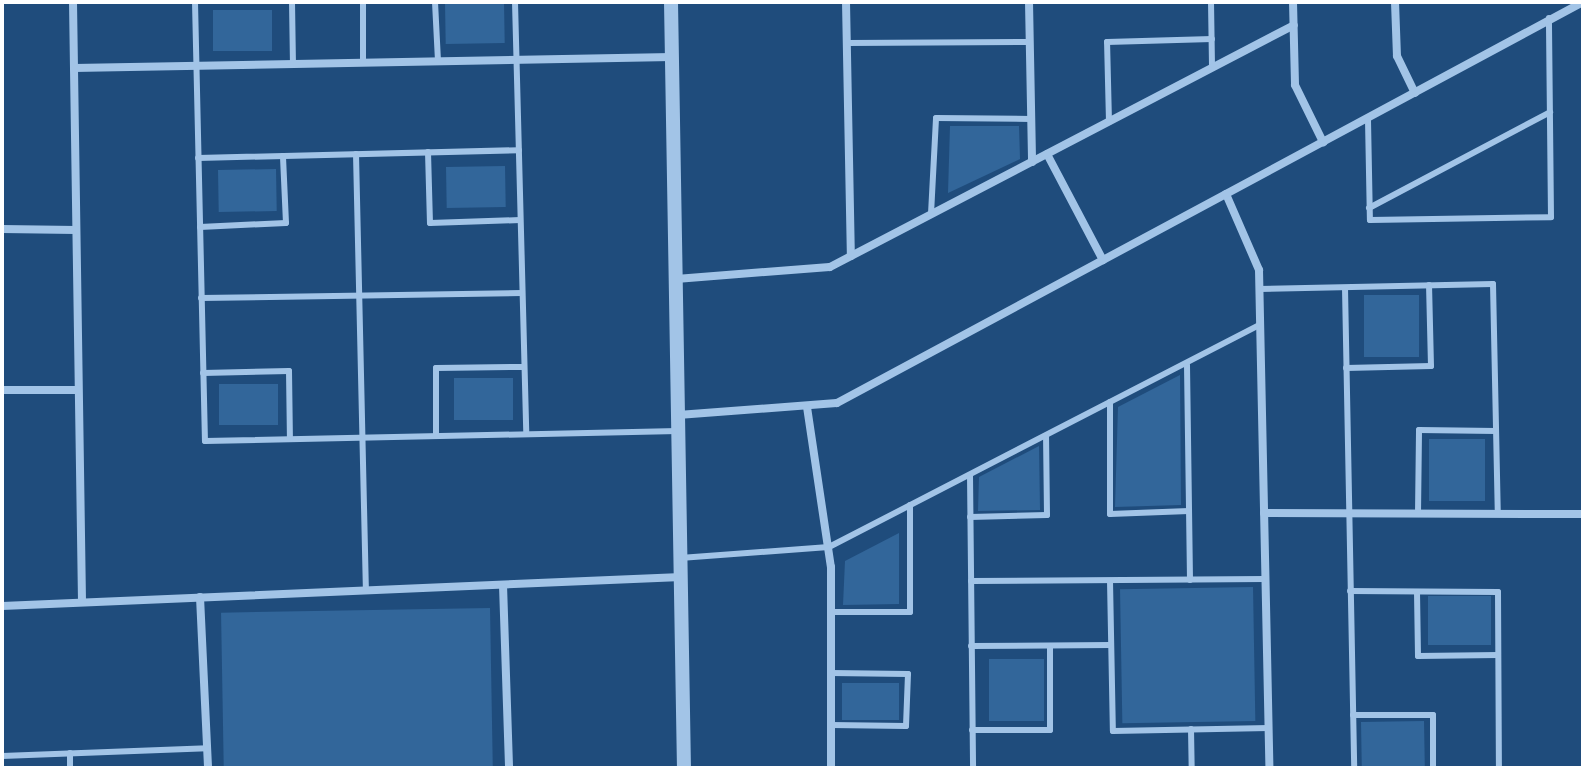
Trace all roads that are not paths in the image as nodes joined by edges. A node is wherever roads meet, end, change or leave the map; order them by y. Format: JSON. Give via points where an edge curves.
{"nodes":[{"id":1,"x":73,"y":2,"type":"edge"},
{"id":2,"x":195,"y":2,"type":"edge"},
{"id":3,"x":292,"y":2,"type":"edge"},
{"id":4,"x":363,"y":2,"type":"edge"},
{"id":5,"x":435,"y":2,"type":"edge"},
{"id":6,"x":515,"y":2,"type":"edge"},
{"id":7,"x":671,"y":2,"type":"edge"},
{"id":8,"x":846,"y":2,"type":"edge"},
{"id":9,"x":1029,"y":2,"type":"edge"},
{"id":10,"x":1211,"y":2,"type":"edge"},
{"id":11,"x":1293,"y":2,"type":"edge"},
{"id":12,"x":1395,"y":2,"type":"edge"},
{"id":13,"x":1583,"y":2,"type":"edge"},
{"id":14,"x":1549,"y":18,"type":"junction"},
{"id":15,"x":1294,"y":25,"type":"junction"},
{"id":16,"x":1212,"y":39,"type":"junction"},
{"id":17,"x":1030,"y":42,"type":"junction"},
{"id":18,"x":847,"y":43,"type":"junction"},
{"id":19,"x":672,"y":57,"type":"junction"},
{"id":20,"x":516,"y":60,"type":"junction"},
{"id":21,"x":438,"y":61,"type":"junction"},
{"id":22,"x":363,"y":63,"type":"junction"},
{"id":23,"x":293,"y":64,"type":"junction"},
{"id":24,"x":196,"y":66,"type":"junction"},
{"id":25,"x":74,"y":68,"type":"junction"},
{"id":26,"x":1212,"y":68,"type":"junction"},
{"id":27,"x":1415,"y":93,"type":"junction"},
{"id":28,"x":1550,"y":112,"type":"junction"},
{"id":29,"x":1031,"y":119,"type":"junction"},
{"id":30,"x":1368,"y":120,"type":"junction"},
{"id":31,"x":1109,"y":122,"type":"junction"},
{"id":32,"x":1323,"y":142,"type":"junction"},
{"id":33,"x":519,"y":150,"type":"junction"},
{"id":34,"x":428,"y":152,"type":"junction"},
{"id":35,"x":356,"y":154,"type":"junction"},
{"id":36,"x":1047,"y":154,"type":"junction"},
{"id":37,"x":283,"y":156,"type":"junction"},
{"id":38,"x":198,"y":158,"type":"junction"},
{"id":39,"x":1032,"y":162,"type":"junction"},
{"id":40,"x":1226,"y":194,"type":"junction"},
{"id":41,"x":1369,"y":208,"type":"junction"},
{"id":42,"x":931,"y":214,"type":"junction"},
{"id":43,"x":520,"y":220,"type":"junction"},
{"id":44,"x":200,"y":227,"type":"junction"},
{"id":45,"x":2,"y":229,"type":"edge"},
{"id":46,"x":76,"y":230,"type":"junction"},
{"id":47,"x":851,"y":256,"type":"junction"},
{"id":48,"x":1103,"y":260,"type":"junction"},
{"id":49,"x":676,"y":279,"type":"junction"},
{"id":50,"x":1429,"y":285,"type":"junction"},
{"id":51,"x":1345,"y":288,"type":"junction"},
{"id":52,"x":1259,"y":289,"type":"junction"},
{"id":53,"x":522,"y":293,"type":"junction"},
{"id":54,"x":359,"y":295,"type":"junction"},
{"id":55,"x":201,"y":298,"type":"junction"},
{"id":56,"x":1260,"y":325,"type":"junction"},
{"id":57,"x":1187,"y":365,"type":"junction"},
{"id":58,"x":524,"y":367,"type":"junction"},
{"id":59,"x":1346,"y":368,"type":"junction"},
{"id":60,"x":203,"y":373,"type":"junction"},
{"id":61,"x":2,"y":390,"type":"edge"},
{"id":62,"x":78,"y":390,"type":"junction"},
{"id":63,"x":1110,"y":402,"type":"junction"},
{"id":64,"x":807,"y":407,"type":"junction"},
{"id":65,"x":678,"y":415,"type":"junction"},
{"id":66,"x":678,"y":431,"type":"junction"},
{"id":67,"x":1496,"y":431,"type":"junction"},
{"id":68,"x":526,"y":434,"type":"junction"},
{"id":69,"x":436,"y":436,"type":"junction"},
{"id":70,"x":1046,"y":436,"type":"junction"},
{"id":71,"x":362,"y":438,"type":"junction"},
{"id":72,"x":290,"y":439,"type":"junction"},
{"id":73,"x":970,"y":475,"type":"junction"},
{"id":74,"x":910,"y":505,"type":"junction"},
{"id":75,"x":1189,"y":511,"type":"junction"},
{"id":76,"x":1264,"y":513,"type":"junction"},
{"id":77,"x":1349,"y":514,"type":"junction"},
{"id":78,"x":1418,"y":514,"type":"junction"},
{"id":79,"x":1498,"y":514,"type":"junction"},
{"id":80,"x":1583,"y":514,"type":"edge"},
{"id":81,"x":970,"y":517,"type":"junction"},
{"id":82,"x":829,"y":547,"type":"junction"},
{"id":83,"x":680,"y":558,"type":"junction"},
{"id":84,"x":681,"y":577,"type":"junction"},
{"id":85,"x":1265,"y":579,"type":"junction"},
{"id":86,"x":1190,"y":580,"type":"junction"},
{"id":87,"x":971,"y":581,"type":"junction"},
{"id":88,"x":1110,"y":581,"type":"junction"},
{"id":89,"x":503,"y":585,"type":"junction"},
{"id":90,"x":366,"y":590,"type":"junction"},
{"id":91,"x":1350,"y":591,"type":"junction"},
{"id":92,"x":1417,"y":592,"type":"junction"},
{"id":93,"x":200,"y":597,"type":"junction"},
{"id":94,"x":82,"y":602,"type":"junction"},
{"id":95,"x":2,"y":606,"type":"edge"},
{"id":96,"x":831,"y":612,"type":"junction"},
{"id":97,"x":1111,"y":645,"type":"junction"},
{"id":98,"x":971,"y":646,"type":"junction"},
{"id":99,"x":1050,"y":646,"type":"junction"},
{"id":100,"x":1498,"y":655,"type":"junction"},
{"id":101,"x":831,"y":673,"type":"junction"},
{"id":102,"x":1353,"y":715,"type":"junction"},
{"id":103,"x":831,"y":725,"type":"junction"},
{"id":104,"x":1269,"y":728,"type":"junction"},
{"id":105,"x":1191,"y":729,"type":"junction"},
{"id":106,"x":972,"y":730,"type":"junction"},
{"id":107,"x":207,"y":748,"type":"junction"},
{"id":108,"x":70,"y":753,"type":"junction"},
{"id":109,"x":2,"y":756,"type":"edge"},
{"id":110,"x":70,"y":768,"type":"edge"},
{"id":111,"x":208,"y":768,"type":"edge"},
{"id":112,"x":509,"y":768,"type":"edge"},
{"id":113,"x":684,"y":768,"type":"edge"},
{"id":114,"x":831,"y":768,"type":"edge"},
{"id":115,"x":973,"y":768,"type":"edge"},
{"id":116,"x":1192,"y":768,"type":"edge"},
{"id":117,"x":1269,"y":768,"type":"edge"},
{"id":118,"x":1354,"y":768,"type":"edge"},
{"id":119,"x":1433,"y":768,"type":"edge"},
{"id":120,"x":1499,"y":768,"type":"edge"}],
"edges":[{"from":1,"to":25,"type":"street"},
{"from":2,"to":24,"type":"lane"},
{"from":3,"to":23,"type":"lane"},
{"from":4,"to":22,"type":"lane"},
{"from":5,"to":21,"type":"lane"},
{"from":6,"to":20,"type":"lane"},
{"from":7,"to":19,"type":"street"},
{"from":8,"to":18,"type":"street"},
{"from":9,"to":17,"type":"street"},
{"from":10,"to":16,"type":"lane"},
{"from":11,"to":15,"type":"street"},
{"from":12,"to":27,"type":"street","via":[[1397,56]]},
{"from":13,"to":14,"type":"street"},
{"from":14,"to":27,"type":"street"},
{"from":14,"to":28,"type":"lane"},
{"from":15,"to":26,"type":"street"},
{"from":15,"to":32,"type":"street","via":[[1295,85]]},
{"from":16,"to":26,"type":"lane"},
{"from":16,"to":31,"type":"lane","via":[[1107,42]]},
{"from":17,"to":18,"type":"lane"},
{"from":17,"to":29,"type":"street"},
{"from":18,"to":47,"type":"street"},
{"from":19,"to":20,"type":"street"},
{"from":19,"to":49,"type":"street"},
{"from":20,"to":21,"type":"street"},
{"from":20,"to":33,"type":"lane"},
{"from":21,"to":22,"type":"street"},
{"from":22,"to":23,"type":"street"},
{"from":23,"to":24,"type":"street"},
{"from":24,"to":25,"type":"street"},
{"from":24,"to":38,"type":"lane"},
{"from":25,"to":46,"type":"street"},
{"from":26,"to":31,"type":"street"},
{"from":27,"to":30,"type":"street"},
{"from":28,"to":41,"type":"lane"},
{"from":28,"to":41,"type":"lane","via":[[1551,217],[1370,220]]},
{"from":29,"to":39,"type":"street"},
{"from":29,"to":42,"type":"lane","via":[[936,118]]},
{"from":30,"to":32,"type":"street"},
{"from":30,"to":41,"type":"lane"},
{"from":31,"to":36,"type":"street"},
{"from":32,"to":40,"type":"street"},
{"from":33,"to":34,"type":"lane"},
{"from":33,"to":43,"type":"lane"},
{"from":34,"to":35,"type":"lane"},
{"from":34,"to":43,"type":"lane","via":[[430,223]]},
{"from":35,"to":37,"type":"lane"},
{"from":35,"to":54,"type":"lane"},
{"from":36,"to":39,"type":"street"},
{"from":36,"to":48,"type":"street"},
{"from":37,"to":38,"type":"lane"},
{"from":37,"to":44,"type":"lane","via":[[286,223]]},
{"from":38,"to":44,"type":"lane"},
{"from":39,"to":42,"type":"street"},
{"from":40,"to":48,"type":"street"},
{"from":40,"to":52,"type":"street","via":[[1259,270]]},
{"from":42,"to":47,"type":"street"},
{"from":43,"to":53,"type":"lane"},
{"from":44,"to":55,"type":"lane"},
{"from":45,"to":46,"type":"street"},
{"from":46,"to":62,"type":"street"},
{"from":47,"to":49,"type":"street","via":[[830,267]]},
{"from":48,"to":64,"type":"street","via":[[837,403]]},
{"from":49,"to":65,"type":"street"},
{"from":50,"to":51,"type":"lane"},
{"from":50,"to":59,"type":"lane","via":[[1431,366]]},
{"from":50,"to":67,"type":"lane","via":[[1493,284]]},
{"from":51,"to":52,"type":"lane"},
{"from":51,"to":59,"type":"lane"},
{"from":52,"to":56,"type":"street"},
{"from":53,"to":54,"type":"lane"},
{"from":53,"to":58,"type":"lane"},
{"from":54,"to":55,"type":"lane"},
{"from":54,"to":71,"type":"lane"},
{"from":55,"to":60,"type":"lane"},
{"from":56,"to":57,"type":"lane"},
{"from":56,"to":76,"type":"street"},
{"from":57,"to":63,"type":"lane"},
{"from":57,"to":75,"type":"lane"},
{"from":58,"to":68,"type":"lane"},
{"from":58,"to":69,"type":"lane","via":[[436,368]]},
{"from":59,"to":77,"type":"lane"},
{"from":60,"to":72,"type":"lane","via":[[205,441]]},
{"from":60,"to":72,"type":"lane","via":[[289,371]]},
{"from":61,"to":62,"type":"street"},
{"from":62,"to":94,"type":"street"},
{"from":63,"to":70,"type":"lane"},
{"from":63,"to":75,"type":"lane","via":[[1110,514]]},
{"from":64,"to":65,"type":"street"},
{"from":64,"to":82,"type":"street"},
{"from":65,"to":66,"type":"street"},
{"from":66,"to":68,"type":"lane"},
{"from":66,"to":83,"type":"street"},
{"from":67,"to":78,"type":"lane","via":[[1419,430]]},
{"from":67,"to":79,"type":"lane"},
{"from":68,"to":69,"type":"lane"},
{"from":69,"to":71,"type":"lane"},
{"from":70,"to":73,"type":"lane"},
{"from":70,"to":81,"type":"lane","via":[[1047,515]]},
{"from":71,"to":72,"type":"lane"},
{"from":71,"to":90,"type":"lane"},
{"from":73,"to":74,"type":"lane"},
{"from":73,"to":81,"type":"lane"},
{"from":74,"to":82,"type":"lane"},
{"from":74,"to":96,"type":"lane","via":[[910,612]]},
{"from":75,"to":86,"type":"lane"},
{"from":76,"to":77,"type":"street"},
{"from":76,"to":85,"type":"street"},
{"from":77,"to":78,"type":"street"},
{"from":77,"to":91,"type":"lane"},
{"from":78,"to":79,"type":"street"},
{"from":79,"to":80,"type":"street"},
{"from":81,"to":87,"type":"lane"},
{"from":82,"to":83,"type":"lane"},
{"from":82,"to":96,"type":"street"},
{"from":83,"to":84,"type":"street"},
{"from":84,"to":89,"type":"street"},
{"from":84,"to":113,"type":"street"},
{"from":85,"to":86,"type":"lane"},
{"from":85,"to":104,"type":"street"},
{"from":86,"to":88,"type":"lane"},
{"from":87,"to":88,"type":"lane"},
{"from":87,"to":98,"type":"lane"},
{"from":88,"to":97,"type":"lane"},
{"from":89,"to":90,"type":"street"},
{"from":89,"to":112,"type":"street"},
{"from":90,"to":93,"type":"street"},
{"from":91,"to":92,"type":"lane"},
{"from":91,"to":102,"type":"lane"},
{"from":92,"to":100,"type":"lane","via":[[1498,592]]},
{"from":92,"to":100,"type":"lane","via":[[1418,656]]},
{"from":93,"to":94,"type":"street"},
{"from":93,"to":107,"type":"street"},
{"from":94,"to":95,"type":"street"},
{"from":96,"to":101,"type":"street"},
{"from":97,"to":99,"type":"lane"},
{"from":97,"to":105,"type":"lane","via":[[1113,731]]},
{"from":98,"to":99,"type":"lane"},
{"from":98,"to":106,"type":"lane"},
{"from":99,"to":106,"type":"lane","via":[[1050,730]]},
{"from":100,"to":120,"type":"lane"},
{"from":101,"to":103,"type":"street"},
{"from":101,"to":103,"type":"lane","via":[[908,674],[906,726]]},
{"from":102,"to":118,"type":"lane"},
{"from":102,"to":119,"type":"lane","via":[[1433,715]]},
{"from":103,"to":114,"type":"street"},
{"from":104,"to":105,"type":"lane"},
{"from":104,"to":117,"type":"street"},
{"from":105,"to":116,"type":"lane"},
{"from":106,"to":115,"type":"lane"},
{"from":107,"to":108,"type":"lane"},
{"from":107,"to":111,"type":"street"},
{"from":108,"to":109,"type":"lane"},
{"from":108,"to":110,"type":"lane"}]}
